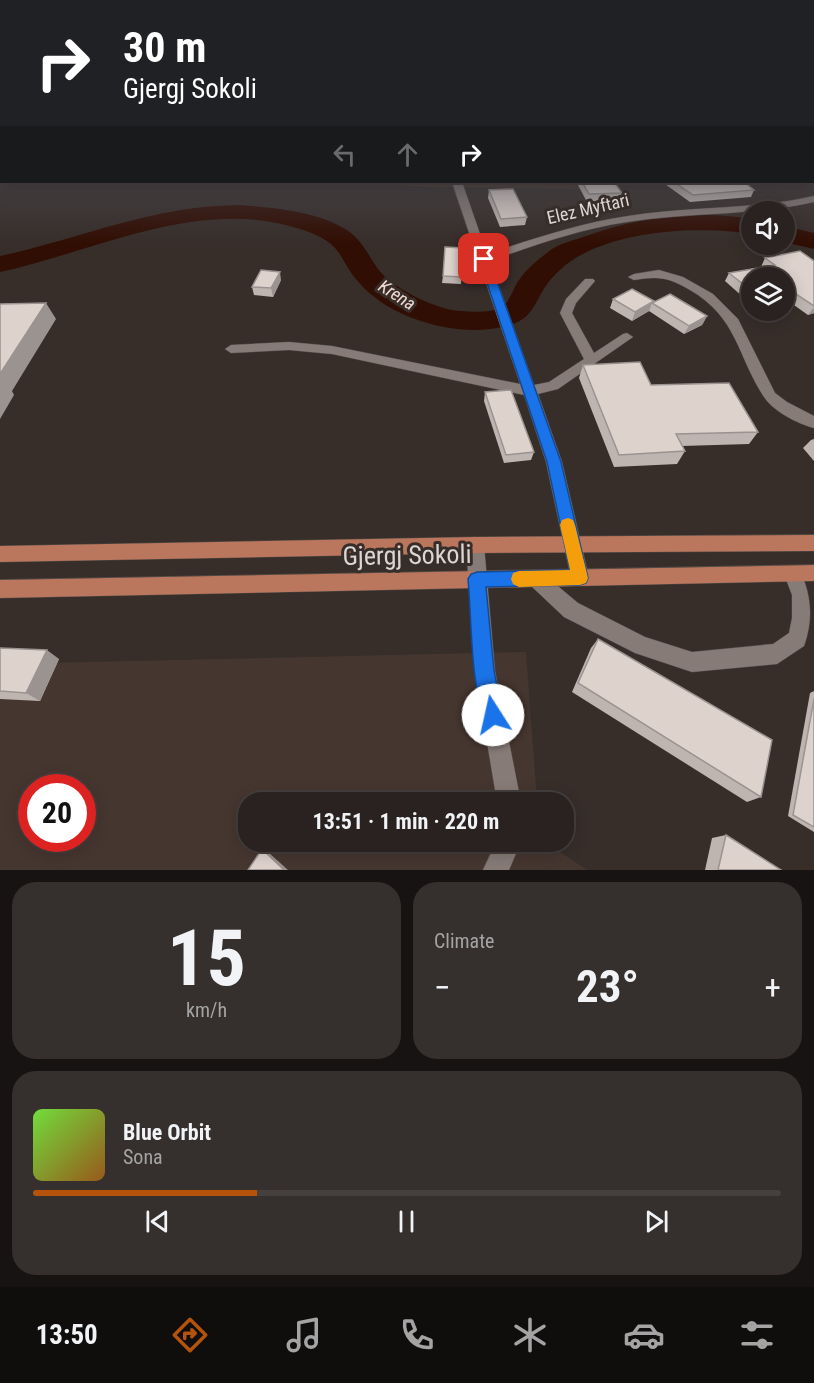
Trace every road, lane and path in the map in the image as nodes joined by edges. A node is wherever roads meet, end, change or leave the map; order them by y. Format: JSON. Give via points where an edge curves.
{"nodes":[{"id":1,"x":457,"y":183,"type":"edge"},
{"id":2,"x":814,"y":199,"type":"edge"},
{"id":3,"x":484,"y":259,"type":"junction"},
{"id":4,"x":634,"y":277,"type":"dead end"},
{"id":5,"x":589,"y":281,"type":"dead end"},
{"id":6,"x":627,"y":337,"type":"dead end"},
{"id":7,"x":231,"y":349,"type":"dead end"},
{"id":8,"x":591,"y":360,"type":"junction"},
{"id":9,"x":530,"y":391,"type":"junction"},
{"id":10,"x":814,"y":423,"type":"edge"},
{"id":11,"x":814,"y":543,"type":"edge"},
{"id":12,"x":475,"y":545,"type":"junction"},
{"id":13,"x":572,"y":546,"type":"junction"},
{"id":14,"x":0,"y":554,"type":"edge"},
{"id":15,"x":814,"y":573,"type":"edge"},
{"id":16,"x":793,"y":574,"type":"junction"},
{"id":17,"x":580,"y":578,"type":"junction"},
{"id":18,"x":477,"y":579,"type":"junction"},
{"id":19,"x":535,"y":579,"type":"junction"},
{"id":20,"x":0,"y":589,"type":"edge"},
{"id":21,"x":506,"y":792,"type":"edge"},
{"id":22,"x":504,"y":852,"type":"edge"},
{"id":23,"x":496,"y":870,"type":"edge"}],
"edges":[{"from":1,"to":3,"type":"street"},
{"from":2,"to":3,"type":"street","name":"Elez Myftari","via":[[763,209],[598,223]]},
{"from":3,"to":9,"type":"street"},
{"from":4,"to":10,"type":"street","via":[[659,273],[709,296],[732,319],[770,396]]},
{"from":5,"to":8,"type":"street","via":[[570,302],[566,313]]},
{"from":6,"to":8,"type":"street"},
{"from":7,"to":9,"type":"street","via":[[289,346],[332,350]]},
{"from":8,"to":9,"type":"street","via":[[553,386]]},
{"from":9,"to":13,"type":"street","via":[[554,462]]},
{"from":11,"to":13,"type":"main road","name":"Gjergj Sokoli"},
{"from":12,"to":13,"type":"main road","name":"Gjergj Sokoli"},
{"from":12,"to":14,"type":"main road","name":"Gjergj Sokoli"},
{"from":12,"to":18,"type":"street"},
{"from":13,"to":17,"type":"street"},
{"from":15,"to":16,"type":"main road","name":"Gjergj Sokoli"},
{"from":16,"to":17,"type":"main road","name":"Gjergj Sokoli"},
{"from":16,"to":19,"type":"street","via":[[801,595],[802,618],[797,639],[777,654],[692,662],[642,646],[571,610]]},
{"from":17,"to":19,"type":"main road","name":"Gjergj Sokoli"},
{"from":18,"to":19,"type":"main road","name":"Gjergj Sokoli"},
{"from":18,"to":20,"type":"main road","name":"Gjergj Sokoli"},
{"from":18,"to":21,"type":"street","via":[[485,671]]},
{"from":22,"to":23,"type":"street"}]}
